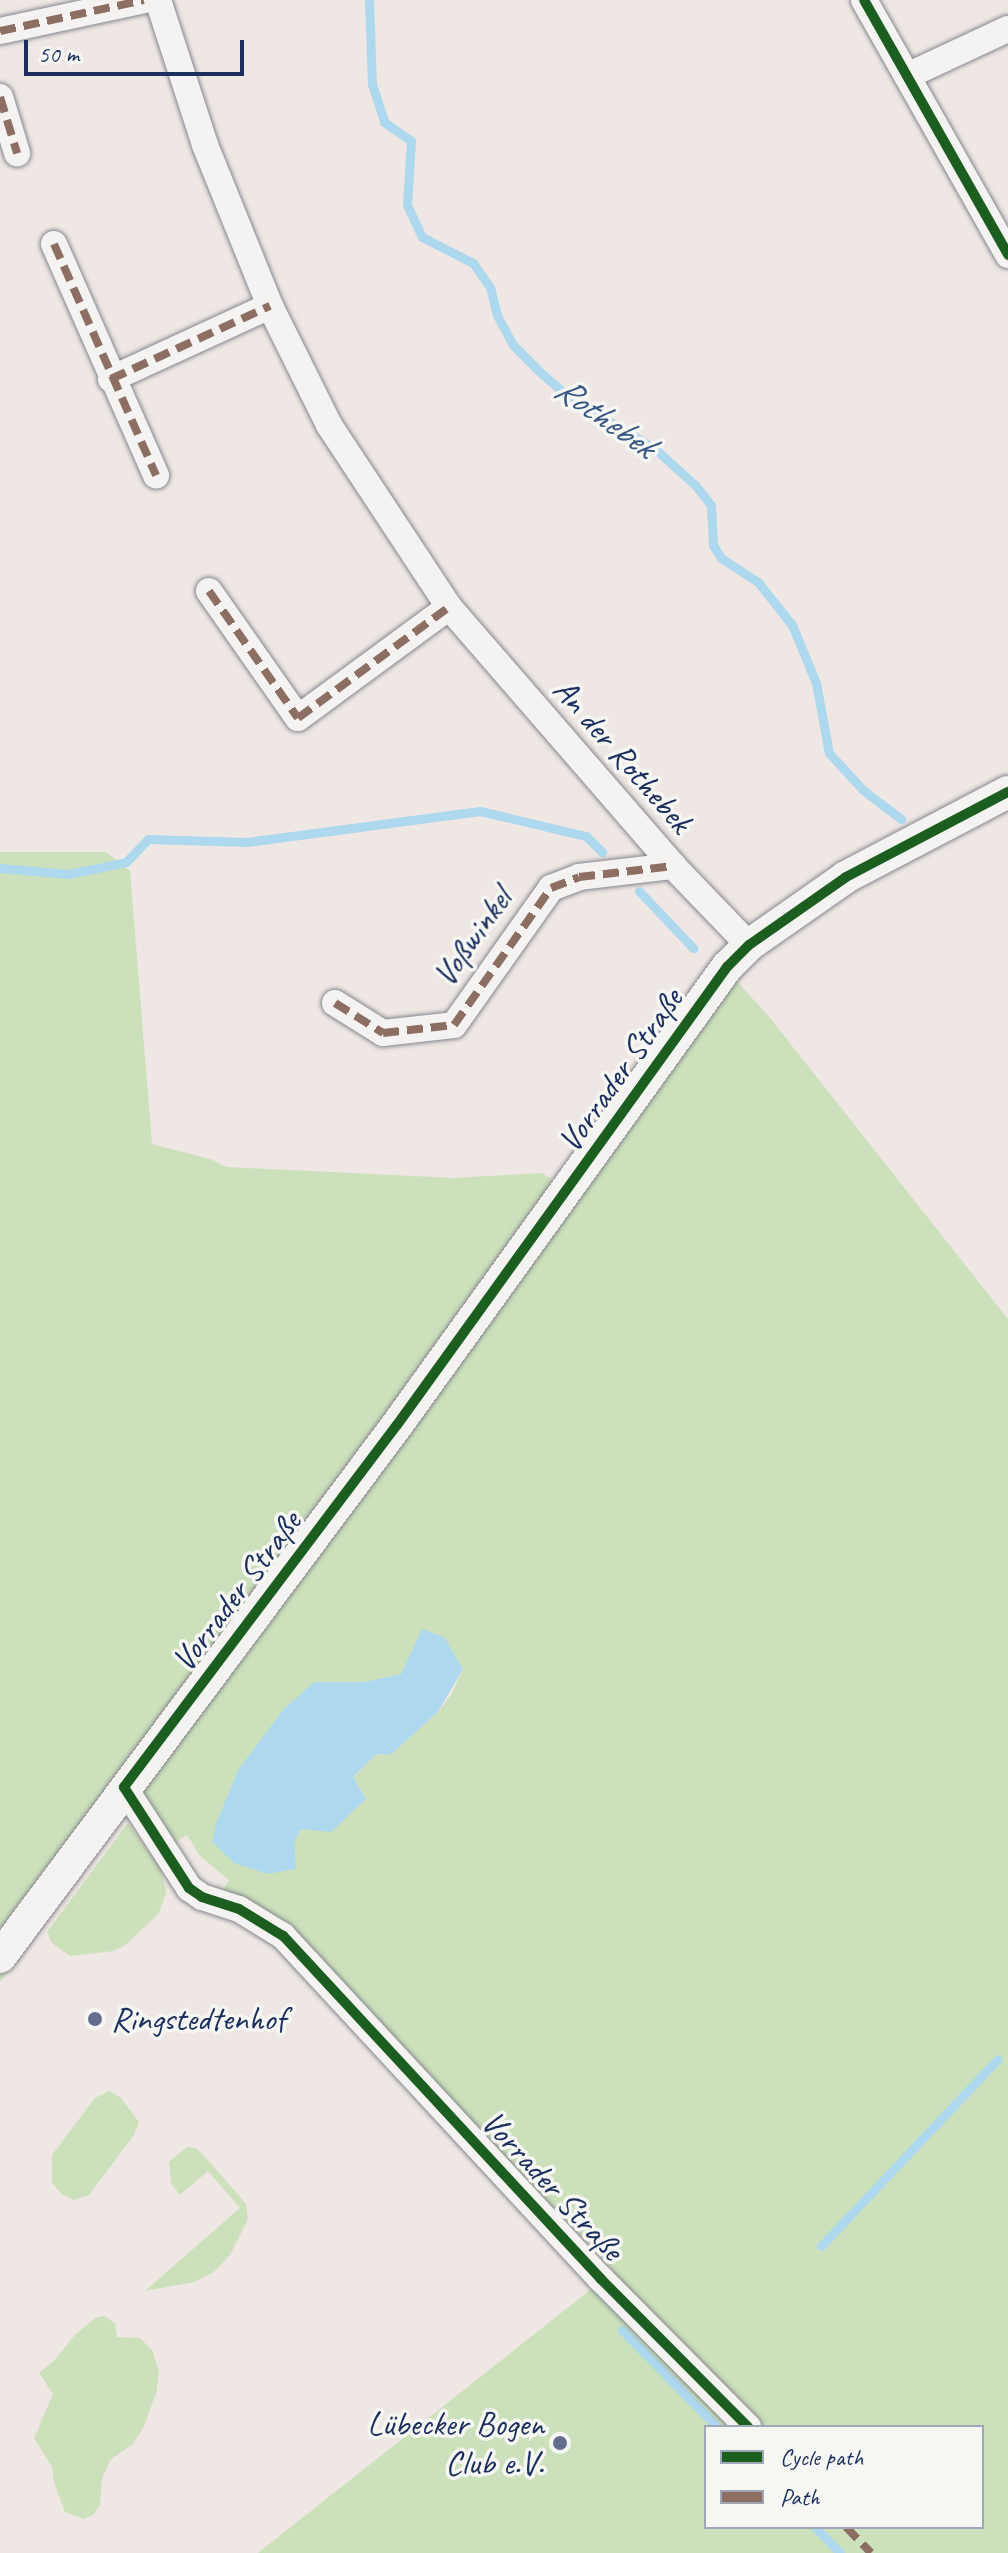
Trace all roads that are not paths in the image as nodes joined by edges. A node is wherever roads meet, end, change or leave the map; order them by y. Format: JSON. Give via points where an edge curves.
{"nodes":[{"id":1,"x":144,"y":0,"type":"edge"},
{"id":2,"x":158,"y":0,"type":"edge"},
{"id":3,"x":864,"y":0,"type":"edge"},
{"id":4,"x":1008,"y":29,"type":"edge"},
{"id":5,"x":0,"y":31,"type":"edge"},
{"id":6,"x":907,"y":76,"type":"junction"},
{"id":7,"x":0,"y":97,"type":"edge"},
{"id":8,"x":17,"y":153,"type":"dead end"},
{"id":9,"x":54,"y":244,"type":"dead end"},
{"id":10,"x":1008,"y":255,"type":"edge"},
{"id":11,"x":270,"y":306,"type":"junction"},
{"id":12,"x":111,"y":379,"type":"junction"},
{"id":13,"x":156,"y":475,"type":"dead end"},
{"id":14,"x":209,"y":591,"type":"dead end"},
{"id":15,"x":449,"y":607,"type":"junction"},
{"id":16,"x":1008,"y":792,"type":"edge"},
{"id":17,"x":673,"y":866,"type":"junction"},
{"id":18,"x":749,"y":945,"type":"junction"},
{"id":19,"x":335,"y":1003,"type":"dead end"},
{"id":20,"x":124,"y":1787,"type":"junction"},
{"id":21,"x":0,"y":1957,"type":"edge"},
{"id":22,"x":746,"y":2425,"type":"edge"}],
"edges":[{"from":1,"to":5,"type":"street"},
{"from":2,"to":11,"type":"street","name":"An der Rothebek","via":[[205,145]]},
{"from":3,"to":6,"type":"street"},
{"from":4,"to":6,"type":"street"},
{"from":6,"to":10,"type":"street"},
{"from":7,"to":8,"type":"street"},
{"from":9,"to":12,"type":"street"},
{"from":11,"to":12,"type":"street"},
{"from":11,"to":15,"type":"street","name":"An der Rothebek","via":[[329,425]]},
{"from":12,"to":13,"type":"street"},
{"from":14,"to":15,"type":"street","via":[[298,718]]},
{"from":15,"to":17,"type":"street","name":"An der Rothebek"},
{"from":16,"to":18,"type":"street","name":"Vorrader Straße","via":[[846,877]]},
{"from":17,"to":18,"type":"street","name":"An der Rothebek"},
{"from":17,"to":19,"type":"street","name":"Voßwinkel","via":[[579,877],[551,888],[454,1025],[383,1033]]},
{"from":18,"to":20,"type":"street","name":"Vorrader Straße","via":[[727,967],[433,1375]]},
{"from":20,"to":21,"type":"street","name":"Vorrader Straße"},
{"from":20,"to":22,"type":"street","name":"Vorrader Straße","via":[[189,1888],[239,1909],[283,1936],[601,2279]]}]}
